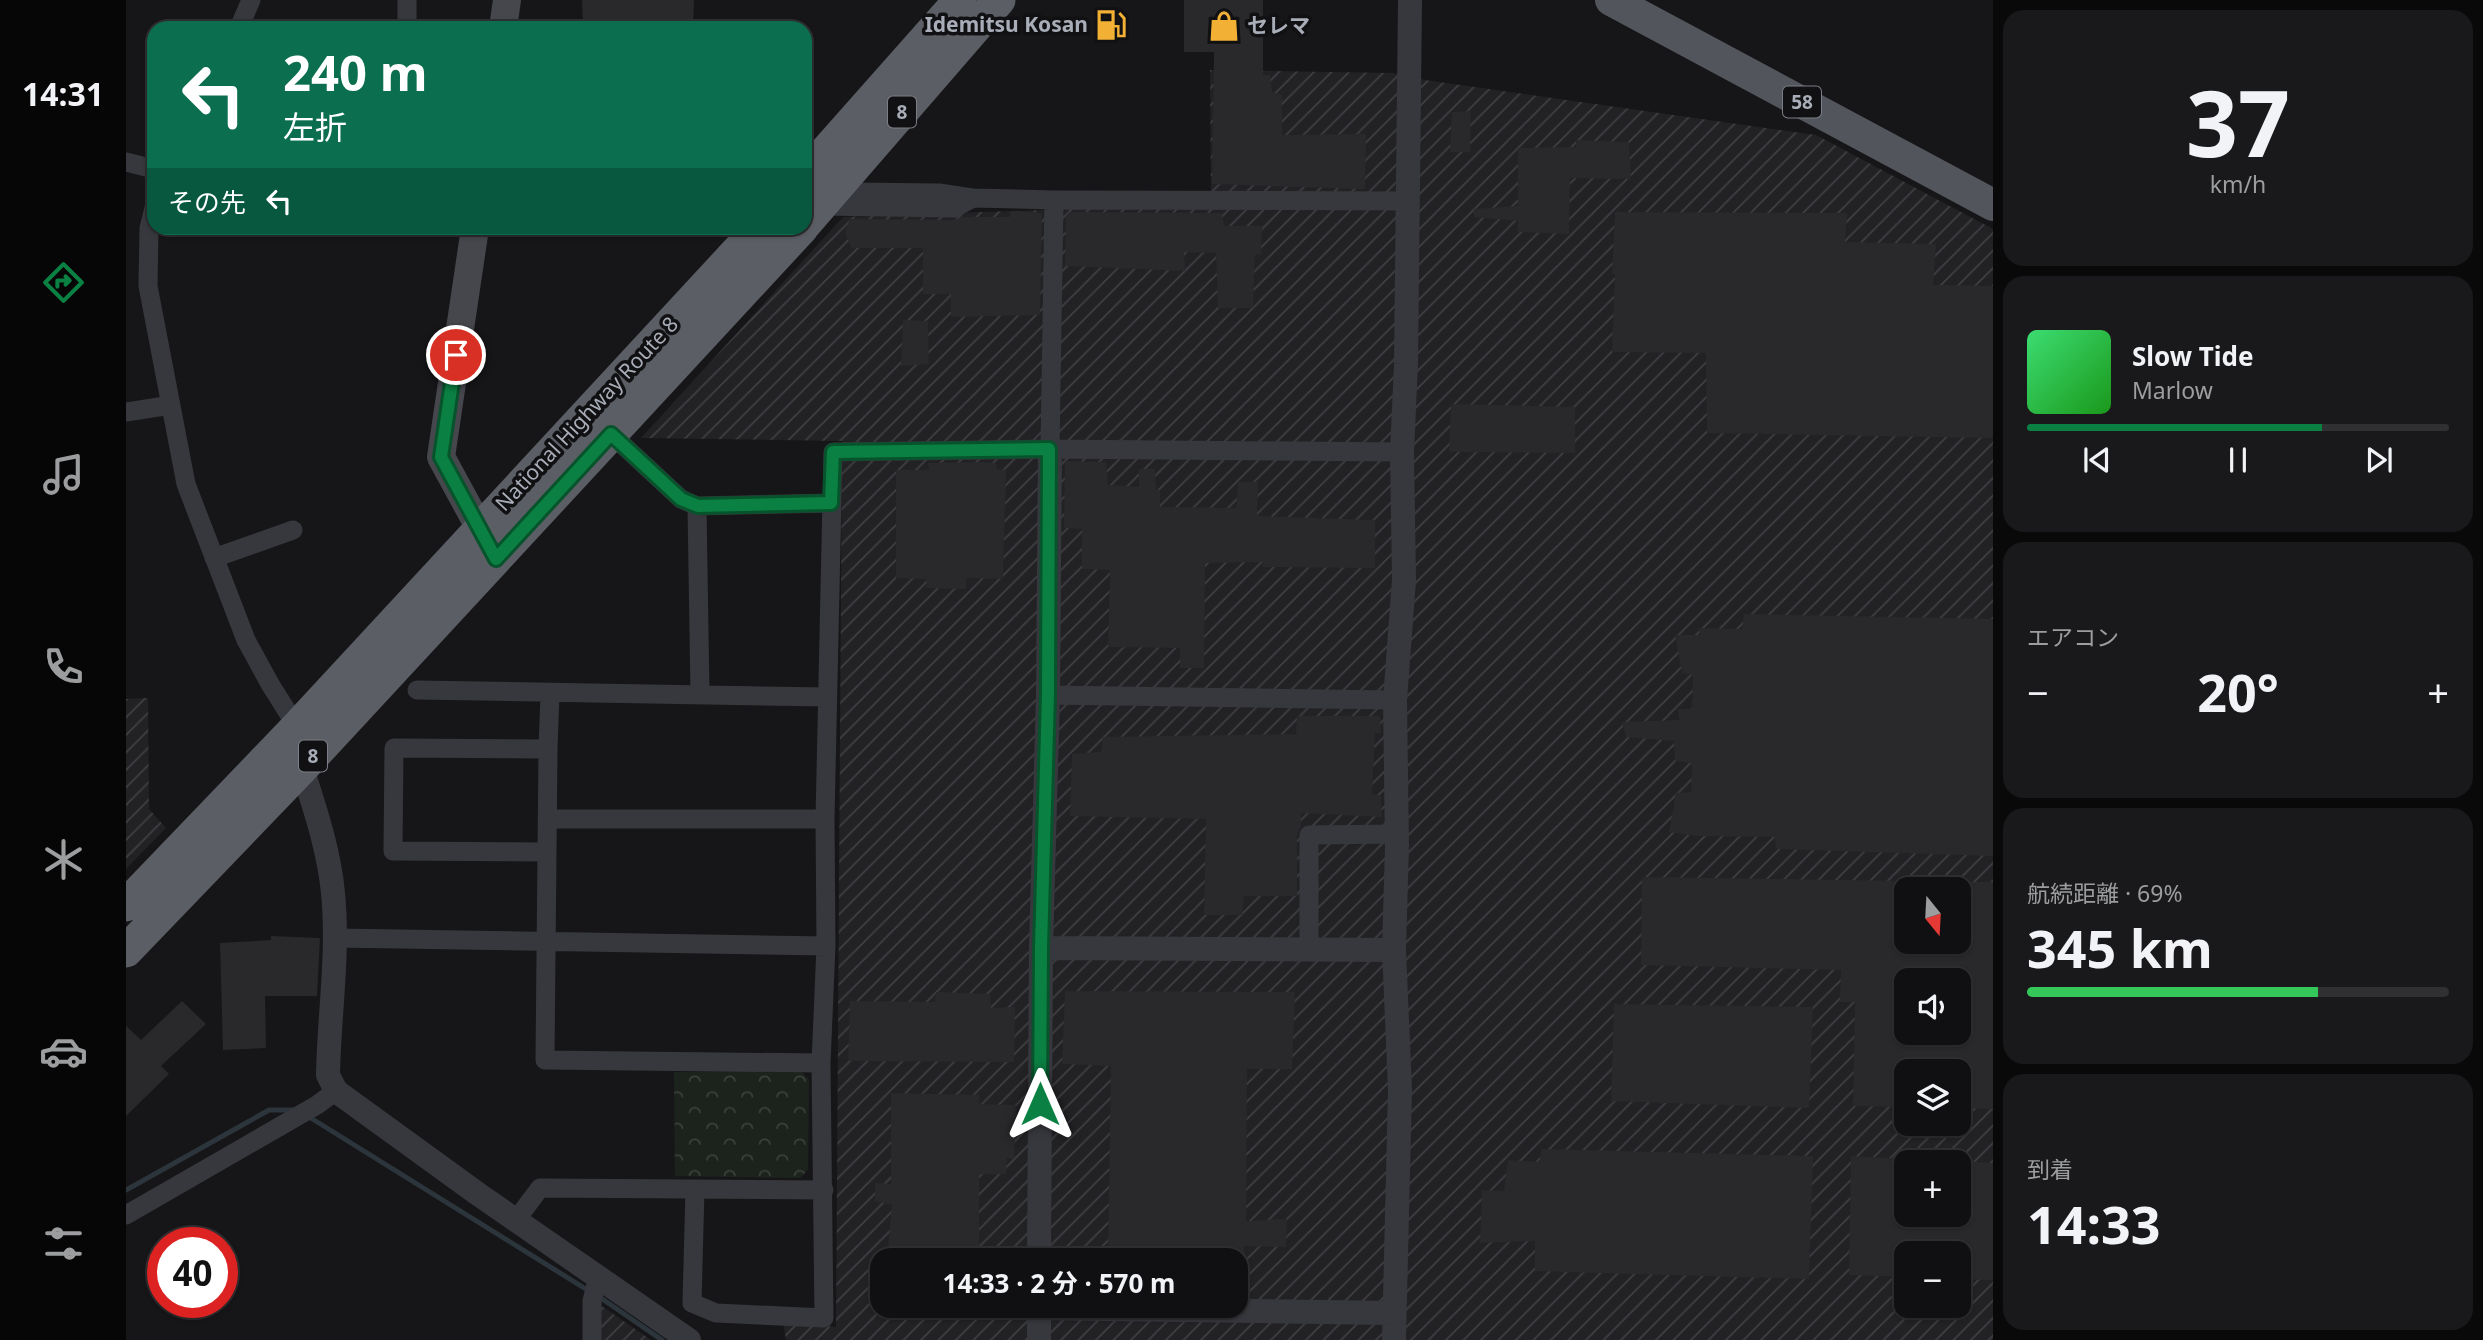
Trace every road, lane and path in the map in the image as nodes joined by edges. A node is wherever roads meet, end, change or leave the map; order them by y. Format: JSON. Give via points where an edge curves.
{"nodes":[{"id":1,"x":251,"y":0,"type":"edge"},
{"id":2,"x":407,"y":0,"type":"edge"},
{"id":3,"x":507,"y":0,"type":"edge"},
{"id":4,"x":960,"y":0,"type":"edge"},
{"id":5,"x":999,"y":0,"type":"edge"},
{"id":6,"x":1410,"y":0,"type":"edge"},
{"id":7,"x":1611,"y":0,"type":"edge"},
{"id":8,"x":242,"y":21,"type":"edge"},
{"id":9,"x":407,"y":21,"type":"edge"},
{"id":10,"x":504,"y":21,"type":"edge"},
{"id":11,"x":126,"y":162,"type":"edge"},
{"id":12,"x":147,"y":167,"type":"edge"},
{"id":13,"x":812,"y":168,"type":"edge"},
{"id":14,"x":855,"y":192,"type":"tunnel mouth"},
{"id":15,"x":973,"y":198,"type":"junction"},
{"id":16,"x":1054,"y":200,"type":"junction"},
{"id":17,"x":1408,"y":201,"type":"junction"},
{"id":18,"x":1993,"y":205,"type":"edge"},
{"id":19,"x":812,"y":217,"type":"edge"},
{"id":20,"x":812,"y":219,"type":"edge"},
{"id":21,"x":149,"y":235,"type":"edge"},
{"id":22,"x":474,"y":235,"type":"edge"},
{"id":23,"x":753,"y":235,"type":"edge"},
{"id":24,"x":795,"y":235,"type":"edge"},
{"id":25,"x":171,"y":405,"type":"junction"},
{"id":26,"x":126,"y":412,"type":"edge"},
{"id":27,"x":611,"y":434,"type":"junction"},
{"id":28,"x":1049,"y":449,"type":"junction"},
{"id":29,"x":1402,"y":452,"type":"junction"},
{"id":30,"x":831,"y":503,"type":"junction"},
{"id":31,"x":698,"y":506,"type":"junction"},
{"id":32,"x":293,"y":530,"type":"dead end"},
{"id":33,"x":480,"y":530,"type":"junction"},
{"id":34,"x":214,"y":558,"type":"junction"},
{"id":35,"x":496,"y":559,"type":"junction"},
{"id":36,"x":417,"y":690,"type":"dead end"},
{"id":37,"x":550,"y":694,"type":"junction"},
{"id":38,"x":700,"y":695,"type":"junction"},
{"id":39,"x":1048,"y":695,"type":"junction"},
{"id":40,"x":827,"y":697,"type":"junction"},
{"id":41,"x":1395,"y":701,"type":"junction"},
{"id":42,"x":298,"y":727,"type":"junction"},
{"id":43,"x":548,"y":749,"type":"junction"},
{"id":44,"x":302,"y":768,"type":"junction"},
{"id":45,"x":548,"y":819,"type":"junction"},
{"id":46,"x":825,"y":819,"type":"junction"},
{"id":47,"x":1397,"y":834,"type":"junction"},
{"id":48,"x":547,"y":852,"type":"junction"},
{"id":49,"x":126,"y":905,"type":"edge"},
{"id":50,"x":335,"y":938,"type":"junction"},
{"id":51,"x":547,"y":942,"type":"junction"},
{"id":52,"x":826,"y":946,"type":"junction"},
{"id":53,"x":1041,"y":948,"type":"junction"},
{"id":54,"x":1309,"y":949,"type":"junction"},
{"id":55,"x":1394,"y":950,"type":"junction"},
{"id":56,"x":126,"y":951,"type":"edge"},
{"id":57,"x":821,"y":1063,"type":"junction"},
{"id":58,"x":326,"y":1098,"type":"junction"},
{"id":59,"x":695,"y":1189,"type":"junction"},
{"id":60,"x":824,"y":1190,"type":"junction"},
{"id":61,"x":126,"y":1215,"type":"edge"},
{"id":62,"x":516,"y":1220,"type":"junction"},
{"id":63,"x":1040,"y":1248,"type":"edge"},
{"id":64,"x":595,"y":1287,"type":"junction"},
{"id":65,"x":1248,"y":1311,"type":"edge"},
{"id":66,"x":1394,"y":1313,"type":"junction"},
{"id":67,"x":1039,"y":1318,"type":"edge"},
{"id":68,"x":592,"y":1340,"type":"edge"},
{"id":69,"x":690,"y":1340,"type":"edge"},
{"id":70,"x":1039,"y":1340,"type":"edge"},
{"id":71,"x":1394,"y":1340,"type":"edge"}],
"edges":[{"from":1,"to":8,"type":"street"},
{"from":2,"to":9,"type":"street"},
{"from":3,"to":10,"type":"main road"},
{"from":4,"to":13,"type":"highway","number":"8"},
{"from":5,"to":19,"type":"highway","name":"National Highway Route 8","number":"8"},
{"from":6,"to":17,"type":"street"},
{"from":7,"to":18,"type":"main road","number":"58"},
{"from":11,"to":12,"type":"street"},
{"from":14,"to":15,"type":"street"},
{"from":15,"to":16,"type":"street"},
{"from":15,"to":20,"type":"street","via":[[954,208]]},
{"from":16,"to":17,"type":"street"},
{"from":16,"to":28,"type":"street"},
{"from":17,"to":29,"type":"street"},
{"from":21,"to":25,"type":"street","via":[[148,286]]},
{"from":22,"to":33,"type":"main road","via":[[441,457]]},
{"from":23,"to":33,"type":"highway","name":"National Highway Route 8","number":"8"},
{"from":24,"to":27,"type":"highway","name":"National Highway Route 8","number":"8"},
{"from":25,"to":26,"type":"street"},
{"from":25,"to":34,"type":"street","via":[[186,484]]},
{"from":27,"to":31,"type":"street","via":[[681,499]]},
{"from":27,"to":35,"type":"highway","name":"National Highway Route 8","number":"8"},
{"from":28,"to":29,"type":"street"},
{"from":28,"to":30,"type":"street","via":[[833,452]]},
{"from":28,"to":39,"type":"street"},
{"from":29,"to":41,"type":"street","via":[[1404,580]]},
{"from":30,"to":31,"type":"street"},
{"from":30,"to":40,"type":"street"},
{"from":31,"to":38,"type":"street"},
{"from":32,"to":34,"type":"street"},
{"from":33,"to":35,"type":"main road"},
{"from":33,"to":42,"type":"highway","name":"National Highway Route 8","number":"8"},
{"from":34,"to":42,"type":"street","via":[[246,640]]},
{"from":35,"to":44,"type":"highway","name":"National Highway Route 8","number":"8"},
{"from":36,"to":37,"type":"street"},
{"from":37,"to":38,"type":"street"},
{"from":37,"to":43,"type":"street"},
{"from":38,"to":40,"type":"street"},
{"from":39,"to":41,"type":"street"},
{"from":39,"to":53,"type":"street"},
{"from":40,"to":46,"type":"street"},
{"from":41,"to":47,"type":"street"},
{"from":42,"to":44,"type":"street"},
{"from":42,"to":49,"type":"highway","name":"National Highway Route 8","number":"8"},
{"from":43,"to":45,"type":"street"},
{"from":43,"to":48,"type":"street","via":[[394,748],[393,851]]},
{"from":44,"to":50,"type":"street","via":[[327,849]]},
{"from":44,"to":56,"type":"highway","name":"National Highway Route 8","number":"8"},
{"from":45,"to":46,"type":"street"},
{"from":45,"to":48,"type":"street"},
{"from":46,"to":52,"type":"street"},
{"from":47,"to":54,"type":"street","via":[[1309,835]]},
{"from":47,"to":55,"type":"street"},
{"from":48,"to":51,"type":"street"},
{"from":50,"to":51,"type":"street"},
{"from":50,"to":58,"type":"street"},
{"from":51,"to":52,"type":"street"},
{"from":51,"to":57,"type":"street","via":[[545,1060]]},
{"from":52,"to":57,"type":"street"},
{"from":53,"to":54,"type":"street"},
{"from":53,"to":63,"type":"street"},
{"from":54,"to":55,"type":"street"},
{"from":55,"to":66,"type":"street","via":[[1400,1089]]},
{"from":57,"to":60,"type":"street"},
{"from":58,"to":61,"type":"street"},
{"from":58,"to":62,"type":"street"},
{"from":59,"to":60,"type":"street"},
{"from":59,"to":60,"type":"street","via":[[692,1303],[716,1313],[824,1318]]},
{"from":59,"to":62,"type":"street","via":[[540,1188]]},
{"from":62,"to":64,"type":"street"},
{"from":64,"to":68,"type":"street"},
{"from":64,"to":69,"type":"street"},
{"from":65,"to":66,"type":"street"},
{"from":66,"to":71,"type":"street"},
{"from":67,"to":70,"type":"street"}]}
